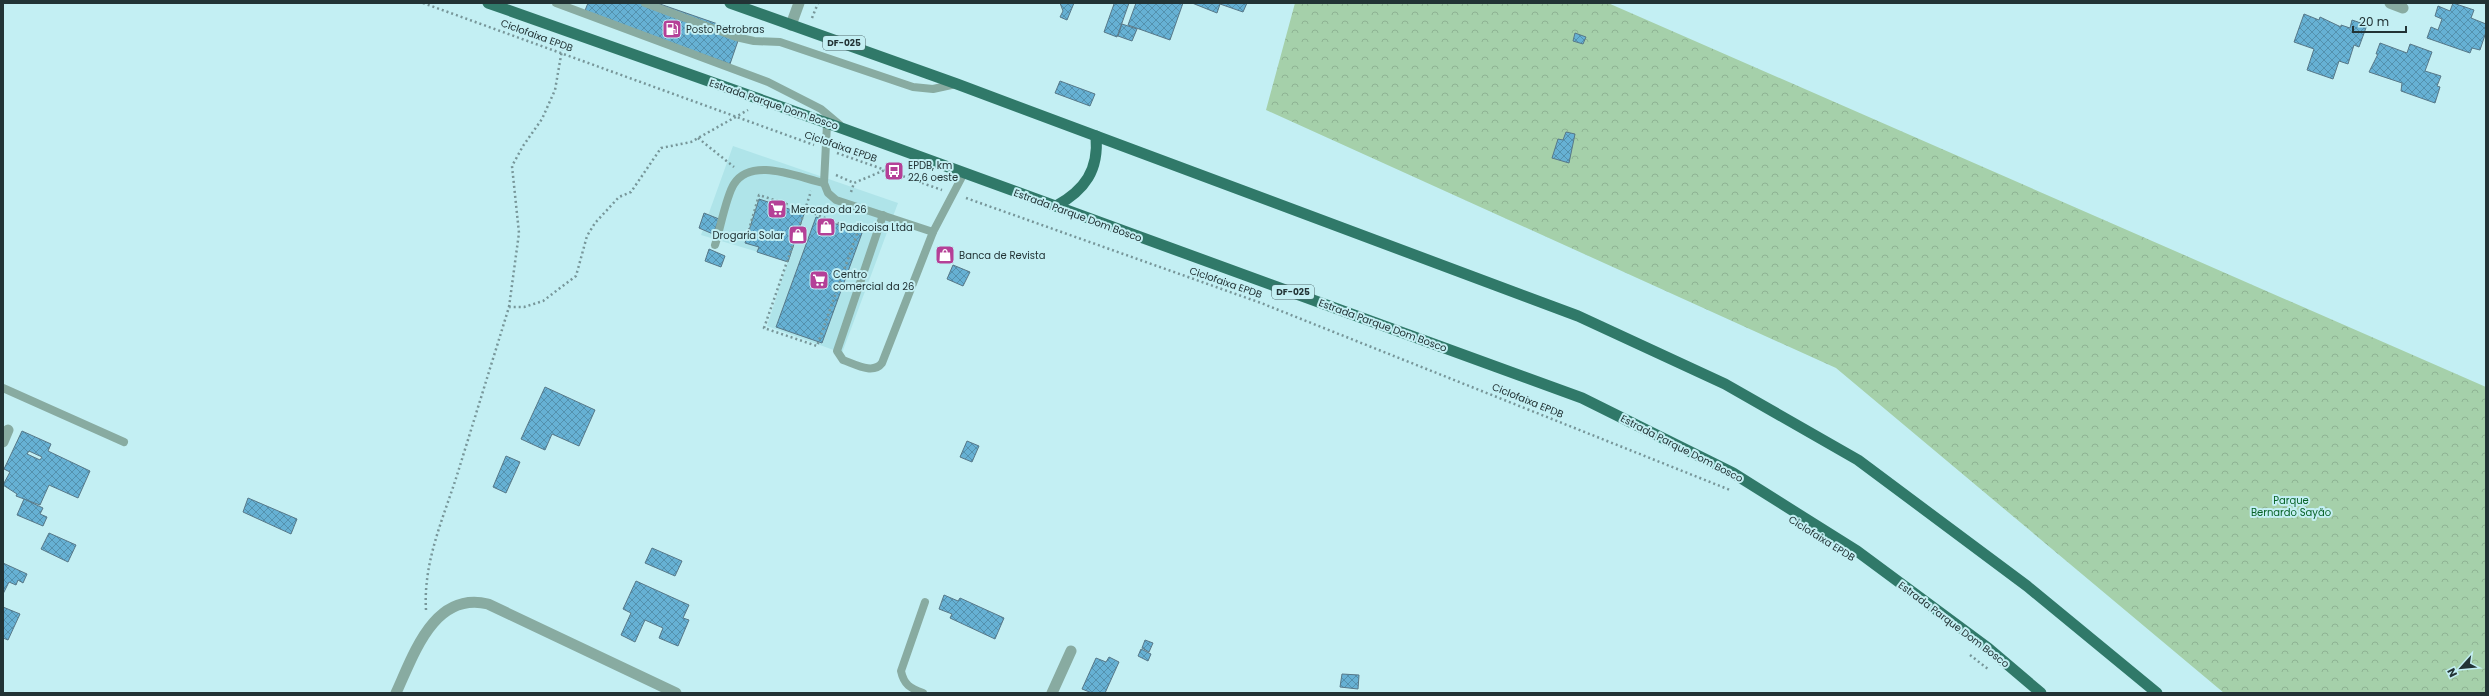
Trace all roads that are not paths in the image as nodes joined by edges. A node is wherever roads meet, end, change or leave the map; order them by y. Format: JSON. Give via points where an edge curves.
{"nodes":[{"id":1,"x":488,"y":3,"type":"edge"},
{"id":2,"x":555,"y":3,"type":"edge"},
{"id":3,"x":645,"y":3,"type":"edge"},
{"id":4,"x":730,"y":3,"type":"edge"},
{"id":5,"x":798,"y":3,"type":"edge"},
{"id":6,"x":2390,"y":3,"type":"edge"},
{"id":7,"x":2403,"y":8,"type":"dead end"},
{"id":8,"x":791,"y":25,"type":"junction"},
{"id":9,"x":957,"y":84,"type":"junction"},
{"id":10,"x":827,"y":124,"type":"junction"},
{"id":11,"x":844,"y":129,"type":"junction"},
{"id":12,"x":1096,"y":136,"type":"junction"},
{"id":13,"x":964,"y":173,"type":"junction"},
{"id":14,"x":824,"y":183,"type":"junction"},
{"id":15,"x":1056,"y":206,"type":"junction"},
{"id":16,"x":883,"y":215,"type":"junction"},
{"id":17,"x":932,"y":232,"type":"junction"},
{"id":18,"x":715,"y":245,"type":"dead end"},
{"id":19,"x":3,"y":388,"type":"edge"},
{"id":20,"x":8,"y":430,"type":"dead end"},
{"id":21,"x":3,"y":442,"type":"edge"},
{"id":22,"x":124,"y":442,"type":"dead end"},
{"id":23,"x":925,"y":602,"type":"dead end"},
{"id":24,"x":1071,"y":651,"type":"dead end"},
{"id":25,"x":396,"y":693,"type":"edge"},
{"id":26,"x":676,"y":693,"type":"edge"},
{"id":27,"x":923,"y":693,"type":"edge"},
{"id":28,"x":1052,"y":693,"type":"edge"},
{"id":29,"x":2041,"y":693,"type":"edge"},
{"id":30,"x":2157,"y":693,"type":"edge"}],
"edges":[{"from":1,"to":10,"type":"main road","name":"Estrada Parque Dom Bosco","number":"DF-025"},
{"from":2,"to":11,"type":"lane","via":[[768,82],[821,109]]},
{"from":3,"to":9,"type":"lane","via":[[736,37],[780,42],[914,87],[933,88]]},
{"from":4,"to":8,"type":"main road","number":"DF-025"},
{"from":5,"to":8,"type":"street"},
{"from":6,"to":7,"type":"street"},
{"from":8,"to":9,"type":"main road","number":"DF-025"},
{"from":9,"to":12,"type":"main road","number":"DF-025"},
{"from":10,"to":11,"type":"main road","name":"Estrada Parque Dom Bosco","number":"DF-025"},
{"from":10,"to":14,"type":"lane"},
{"from":11,"to":13,"type":"main road","name":"Estrada Parque Dom Bosco","number":"DF-025"},
{"from":12,"to":15,"type":"main road","via":[[1098,154],[1092,170],[1072,197]]},
{"from":12,"to":30,"type":"main road","number":"DF-025","via":[[1578,316],[1725,384],[1858,460],[2027,586]]},
{"from":13,"to":15,"type":"main road","name":"Estrada Parque Dom Bosco","number":"DF-025"},
{"from":13,"to":17,"type":"lane"},
{"from":14,"to":16,"type":"lane","via":[[828,193],[836,200]]},
{"from":14,"to":18,"type":"lane","via":[[773,171],[757,170],[743,174],[734,184]]},
{"from":15,"to":29,"type":"main road","name":"Estrada Parque Dom Bosco","number":"DF-025","via":[[1582,398],[1733,473],[1857,551],[1988,648]]},
{"from":16,"to":17,"type":"lane"},
{"from":16,"to":17,"type":"lane","via":[[837,351],[843,360],[872,370],[882,364]]},
{"from":19,"to":22,"type":"lane"},
{"from":20,"to":21,"type":"street"},
{"from":23,"to":27,"type":"lane","via":[[901,671],[903,681],[909,688]]},
{"from":24,"to":28,"type":"street"},
{"from":25,"to":26,"type":"street","via":[[430,626],[445,612],[461,604],[478,602],[488,604]]}]}
